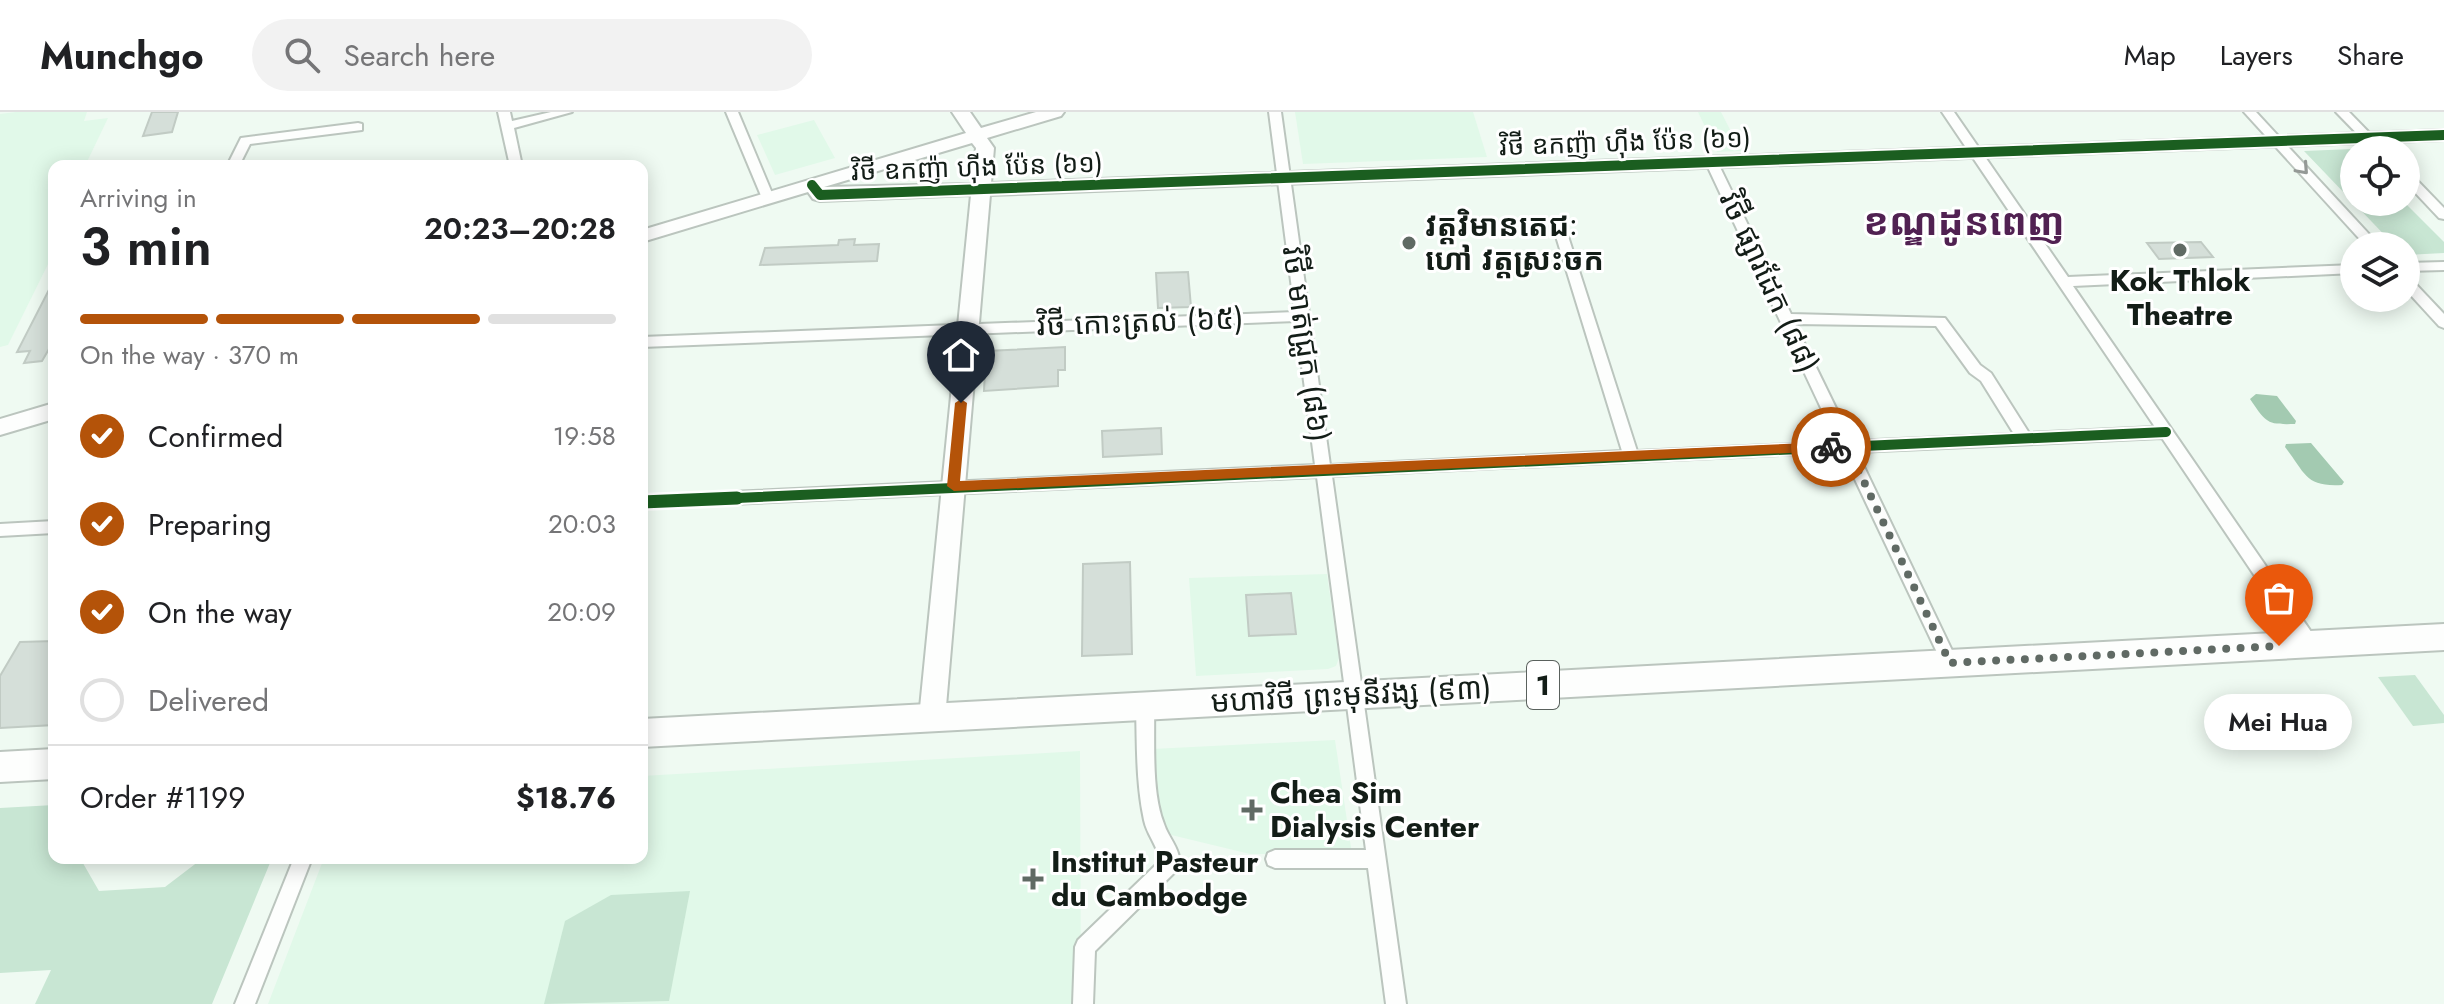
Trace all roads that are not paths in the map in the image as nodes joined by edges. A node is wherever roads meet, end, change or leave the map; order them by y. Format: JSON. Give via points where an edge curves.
{"nodes":[{"id":1,"x":504,"y":112,"type":"edge"},
{"id":2,"x":566,"y":112,"type":"edge"},
{"id":3,"x":732,"y":112,"type":"edge"},
{"id":4,"x":961,"y":112,"type":"edge"},
{"id":5,"x":1055,"y":112,"type":"edge"},
{"id":6,"x":1275,"y":112,"type":"edge"},
{"id":7,"x":1948,"y":112,"type":"edge"},
{"id":8,"x":2250,"y":112,"type":"edge"},
{"id":9,"x":2342,"y":112,"type":"edge"},
{"id":10,"x":507,"y":126,"type":"junction"},
{"id":11,"x":358,"y":127,"type":"dead end"},
{"id":12,"x":977,"y":135,"type":"junction"},
{"id":13,"x":2444,"y":135,"type":"edge"},
{"id":14,"x":2366,"y":136,"type":"edge"},
{"id":15,"x":2420,"y":138,"type":"edge"},
{"id":16,"x":2277,"y":141,"type":"junction"},
{"id":17,"x":2340,"y":143,"type":"edge"},
{"id":18,"x":1975,"y":152,"type":"junction"},
{"id":19,"x":236,"y":160,"type":"edge"},
{"id":20,"x":515,"y":160,"type":"edge"},
{"id":21,"x":1711,"y":161,"type":"junction"},
{"id":22,"x":1283,"y":176,"type":"junction"},
{"id":23,"x":812,"y":185,"type":"junction"},
{"id":24,"x":981,"y":188,"type":"junction"},
{"id":25,"x":2420,"y":190,"type":"edge"},
{"id":26,"x":768,"y":198,"type":"junction"},
{"id":27,"x":2444,"y":215,"type":"edge"},
{"id":28,"x":2360,"y":232,"type":"edge"},
{"id":29,"x":1561,"y":233,"type":"dead end"},
{"id":30,"x":648,"y":234,"type":"edge"},
{"id":31,"x":2444,"y":266,"type":"edge"},
{"id":32,"x":2420,"y":267,"type":"edge"},
{"id":33,"x":2340,"y":270,"type":"edge"},
{"id":34,"x":2064,"y":282,"type":"junction"},
{"id":35,"x":2420,"y":297,"type":"edge"},
{"id":36,"x":1302,"y":316,"type":"junction"},
{"id":37,"x":1786,"y":319,"type":"junction"},
{"id":38,"x":2444,"y":323,"type":"edge"},
{"id":39,"x":968,"y":329,"type":"junction"},
{"id":40,"x":648,"y":342,"type":"edge"},
{"id":41,"x":48,"y":413,"type":"edge"},
{"id":42,"x":0,"y":427,"type":"edge"},
{"id":43,"x":2166,"y":432,"type":"junction"},
{"id":44,"x":2024,"y":437,"type":"junction"},
{"id":45,"x":1847,"y":446,"type":"junction"},
{"id":46,"x":1631,"y":456,"type":"junction"},
{"id":47,"x":1323,"y":469,"type":"junction"},
{"id":48,"x":954,"y":486,"type":"junction"},
{"id":49,"x":648,"y":502,"type":"edge"},
{"id":50,"x":48,"y":527,"type":"edge"},
{"id":51,"x":0,"y":530,"type":"edge"},
{"id":52,"x":2444,"y":637,"type":"edge"},
{"id":53,"x":2310,"y":644,"type":"junction"},
{"id":54,"x":1950,"y":663,"type":"junction"},
{"id":55,"x":1354,"y":695,"type":"junction"},
{"id":56,"x":1145,"y":706,"type":"junction"},
{"id":57,"x":932,"y":718,"type":"junction"},
{"id":58,"x":648,"y":733,"type":"edge"},
{"id":59,"x":48,"y":764,"type":"edge"},
{"id":60,"x":0,"y":767,"type":"edge"},
{"id":61,"x":1275,"y":859,"type":"dead end"},
{"id":62,"x":1376,"y":859,"type":"junction"},
{"id":63,"x":301,"y":864,"type":"edge"},
{"id":64,"x":245,"y":1004,"type":"edge"},
{"id":65,"x":1083,"y":1004,"type":"edge"},
{"id":66,"x":1396,"y":1004,"type":"edge"}],
"edges":[{"from":1,"to":10,"type":"street"},
{"from":2,"to":10,"type":"street"},
{"from":3,"to":26,"type":"street"},
{"from":4,"to":12,"type":"street"},
{"from":5,"to":12,"type":"street"},
{"from":6,"to":22,"type":"street","name":"វិថី មាត់ជ្រូក (៨៦)"},
{"from":7,"to":18,"type":"street"},
{"from":8,"to":16,"type":"street"},
{"from":9,"to":14,"type":"street"},
{"from":10,"to":20,"type":"street"},
{"from":11,"to":19,"type":"street","via":[[245,141]]},
{"from":12,"to":23,"type":"street"},
{"from":12,"to":24,"type":"street","via":[[985,148]]},
{"from":13,"to":15,"type":"street","name":"វិថី ឧកញ៉ា ហ៊ីង ប៉ែន (៦១)"},
{"from":16,"to":17,"type":"street","name":"វិថី ឧកញ៉ា ហ៊ីង ប៉ែន (៦១)"},
{"from":16,"to":18,"type":"street","name":"វិថី ឧកញ៉ា ហ៊ីង ប៉ែន (៦១)"},
{"from":16,"to":28,"type":"street","one_way":true},
{"from":18,"to":21,"type":"street","name":"វិថី ឧកញ៉ា ហ៊ីង ប៉ែន (៦១)"},
{"from":18,"to":34,"type":"street"},
{"from":21,"to":22,"type":"street","name":"វិថី ឧកញ៉ា ហ៊ីង ប៉ែន (៦១)"},
{"from":21,"to":37,"type":"street","name":"វិថី ផ្សារដែក (៨៨)"},
{"from":22,"to":24,"type":"street","name":"វិថី ឧកញ៉ា ហ៊ីង ប៉ែន (៦១)"},
{"from":22,"to":36,"type":"street","name":"វិថី មាត់ជ្រូក (៨៦)"},
{"from":23,"to":24,"type":"street","name":"វិថី ឧកញ៉ា ហ៊ីង ប៉ែន (៦១)","via":[[820,195]]},
{"from":23,"to":26,"type":"street"},
{"from":24,"to":39,"type":"street"},
{"from":25,"to":27,"type":"street"},
{"from":26,"to":30,"type":"street"},
{"from":29,"to":46,"type":"street"},
{"from":31,"to":32,"type":"street"},
{"from":33,"to":34,"type":"street"},
{"from":34,"to":43,"type":"street"},
{"from":35,"to":38,"type":"street"},
{"from":36,"to":39,"type":"street","name":"វិថី កោះត្រល់ (៦៥)"},
{"from":36,"to":47,"type":"street","name":"វិថី មាត់ជ្រូក (៨៦)"},
{"from":37,"to":44,"type":"street","via":[[1940,321],[1986,377]]},
{"from":37,"to":45,"type":"street","name":"វិថី ផ្សារដែក (៨៨)"},
{"from":39,"to":40,"type":"street","name":"វិថី កោះត្រល់ (៦៥)"},
{"from":39,"to":48,"type":"street"},
{"from":41,"to":42,"type":"street"},
{"from":43,"to":44,"type":"street"},
{"from":43,"to":53,"type":"street"},
{"from":44,"to":45,"type":"street"},
{"from":45,"to":46,"type":"street"},
{"from":45,"to":54,"type":"street","name":"វិថី ផ្សារដែក (៨៨)"},
{"from":46,"to":47,"type":"street"},
{"from":47,"to":48,"type":"street"},
{"from":47,"to":55,"type":"street","name":"វិថី មាត់ជ្រូក (៨៦)"},
{"from":48,"to":49,"type":"street"},
{"from":48,"to":57,"type":"street"},
{"from":50,"to":51,"type":"street"},
{"from":52,"to":53,"type":"highway","name":"មហាវិថី ព្រះមុនីវង្ស (៩៣)","number":"1"},
{"from":53,"to":54,"type":"highway","name":"មហាវិថី ព្រះមុនីវង្ស (៩៣)","number":"1"},
{"from":54,"to":55,"type":"highway","name":"មហាវិថី ព្រះមុនីវង្ស (៩៣)","number":"1"},
{"from":55,"to":56,"type":"highway","name":"មហាវិថី ព្រះមុនីវង្ស (៩៣)","number":"1"},
{"from":55,"to":62,"type":"street","name":"វិថី មាត់ជ្រូក (៨៦)"},
{"from":56,"to":57,"type":"highway","name":"មហាវិថី ព្រះមុនីវង្ស (៩៣)","number":"1"},
{"from":56,"to":65,"type":"street","via":[[1148,790],[1170,864],[1085,947]]},
{"from":57,"to":58,"type":"highway","name":"មហាវិថី ព្រះមុនីវង្ស (៩៣)","number":"1"},
{"from":59,"to":60,"type":"highway"},
{"from":61,"to":62,"type":"street"},
{"from":62,"to":66,"type":"street","name":"វិថី មាត់ជ្រូក (៨៦)"},
{"from":63,"to":64,"type":"street"}]}
